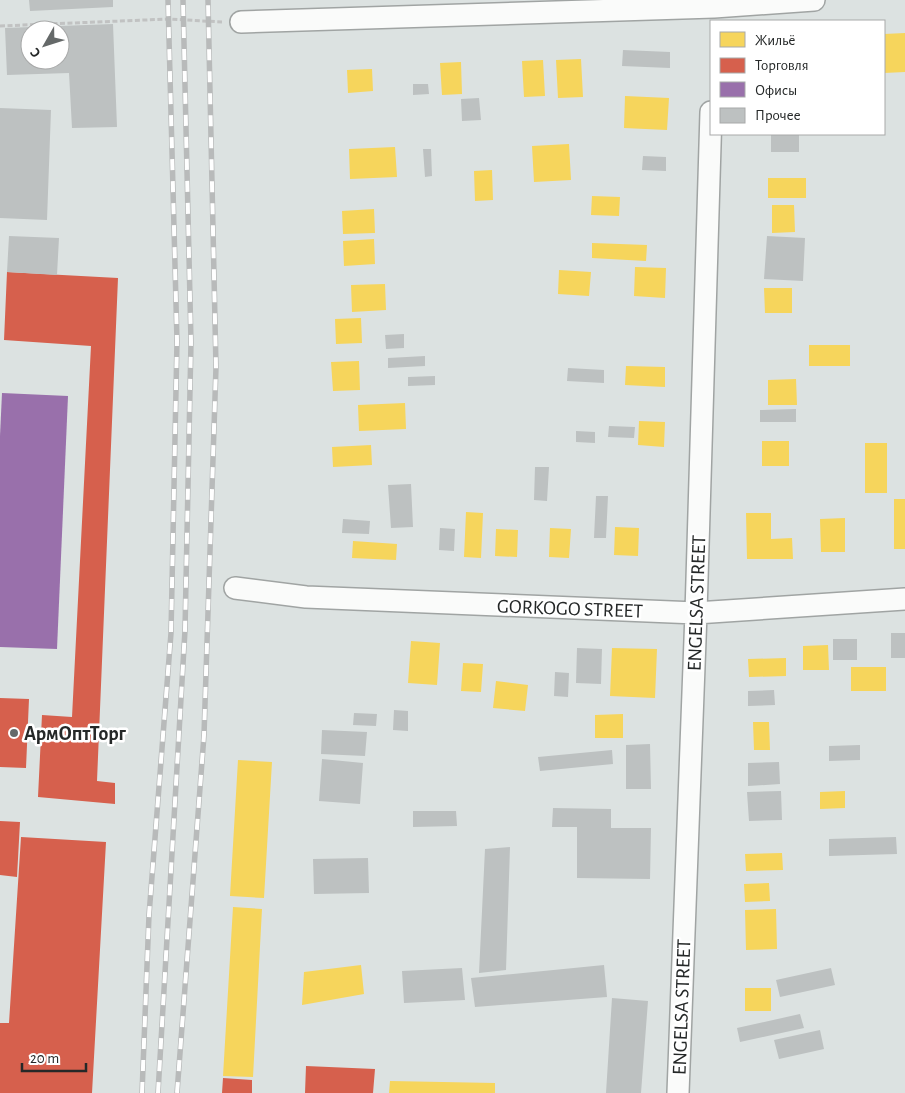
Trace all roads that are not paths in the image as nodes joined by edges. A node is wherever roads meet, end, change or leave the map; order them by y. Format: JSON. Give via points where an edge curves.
{"nodes":[{"id":1,"x":814,"y":0,"type":"edge"},
{"id":2,"x":714,"y":9,"type":"edge"},
{"id":3,"x":241,"y":22,"type":"road end"},
{"id":4,"x":710,"y":135,"type":"edge"},
{"id":5,"x":235,"y":588,"type":"dead end"},
{"id":6,"x":905,"y":599,"type":"edge"},
{"id":7,"x":696,"y":613,"type":"junction"},
{"id":8,"x":678,"y":1093,"type":"edge"}],
"edges":[{"from":1,"to":2,"type":"street"},
{"from":2,"to":3,"type":"street"},
{"from":4,"to":7,"type":"street","name":"ENGELSA STREET"},
{"from":5,"to":7,"type":"street","name":"GORKOGO STREET","via":[[306,597]]},
{"from":6,"to":7,"type":"street","name":"GORKOGO STREET"},
{"from":7,"to":8,"type":"street","name":"ENGELSA STREET"}]}
